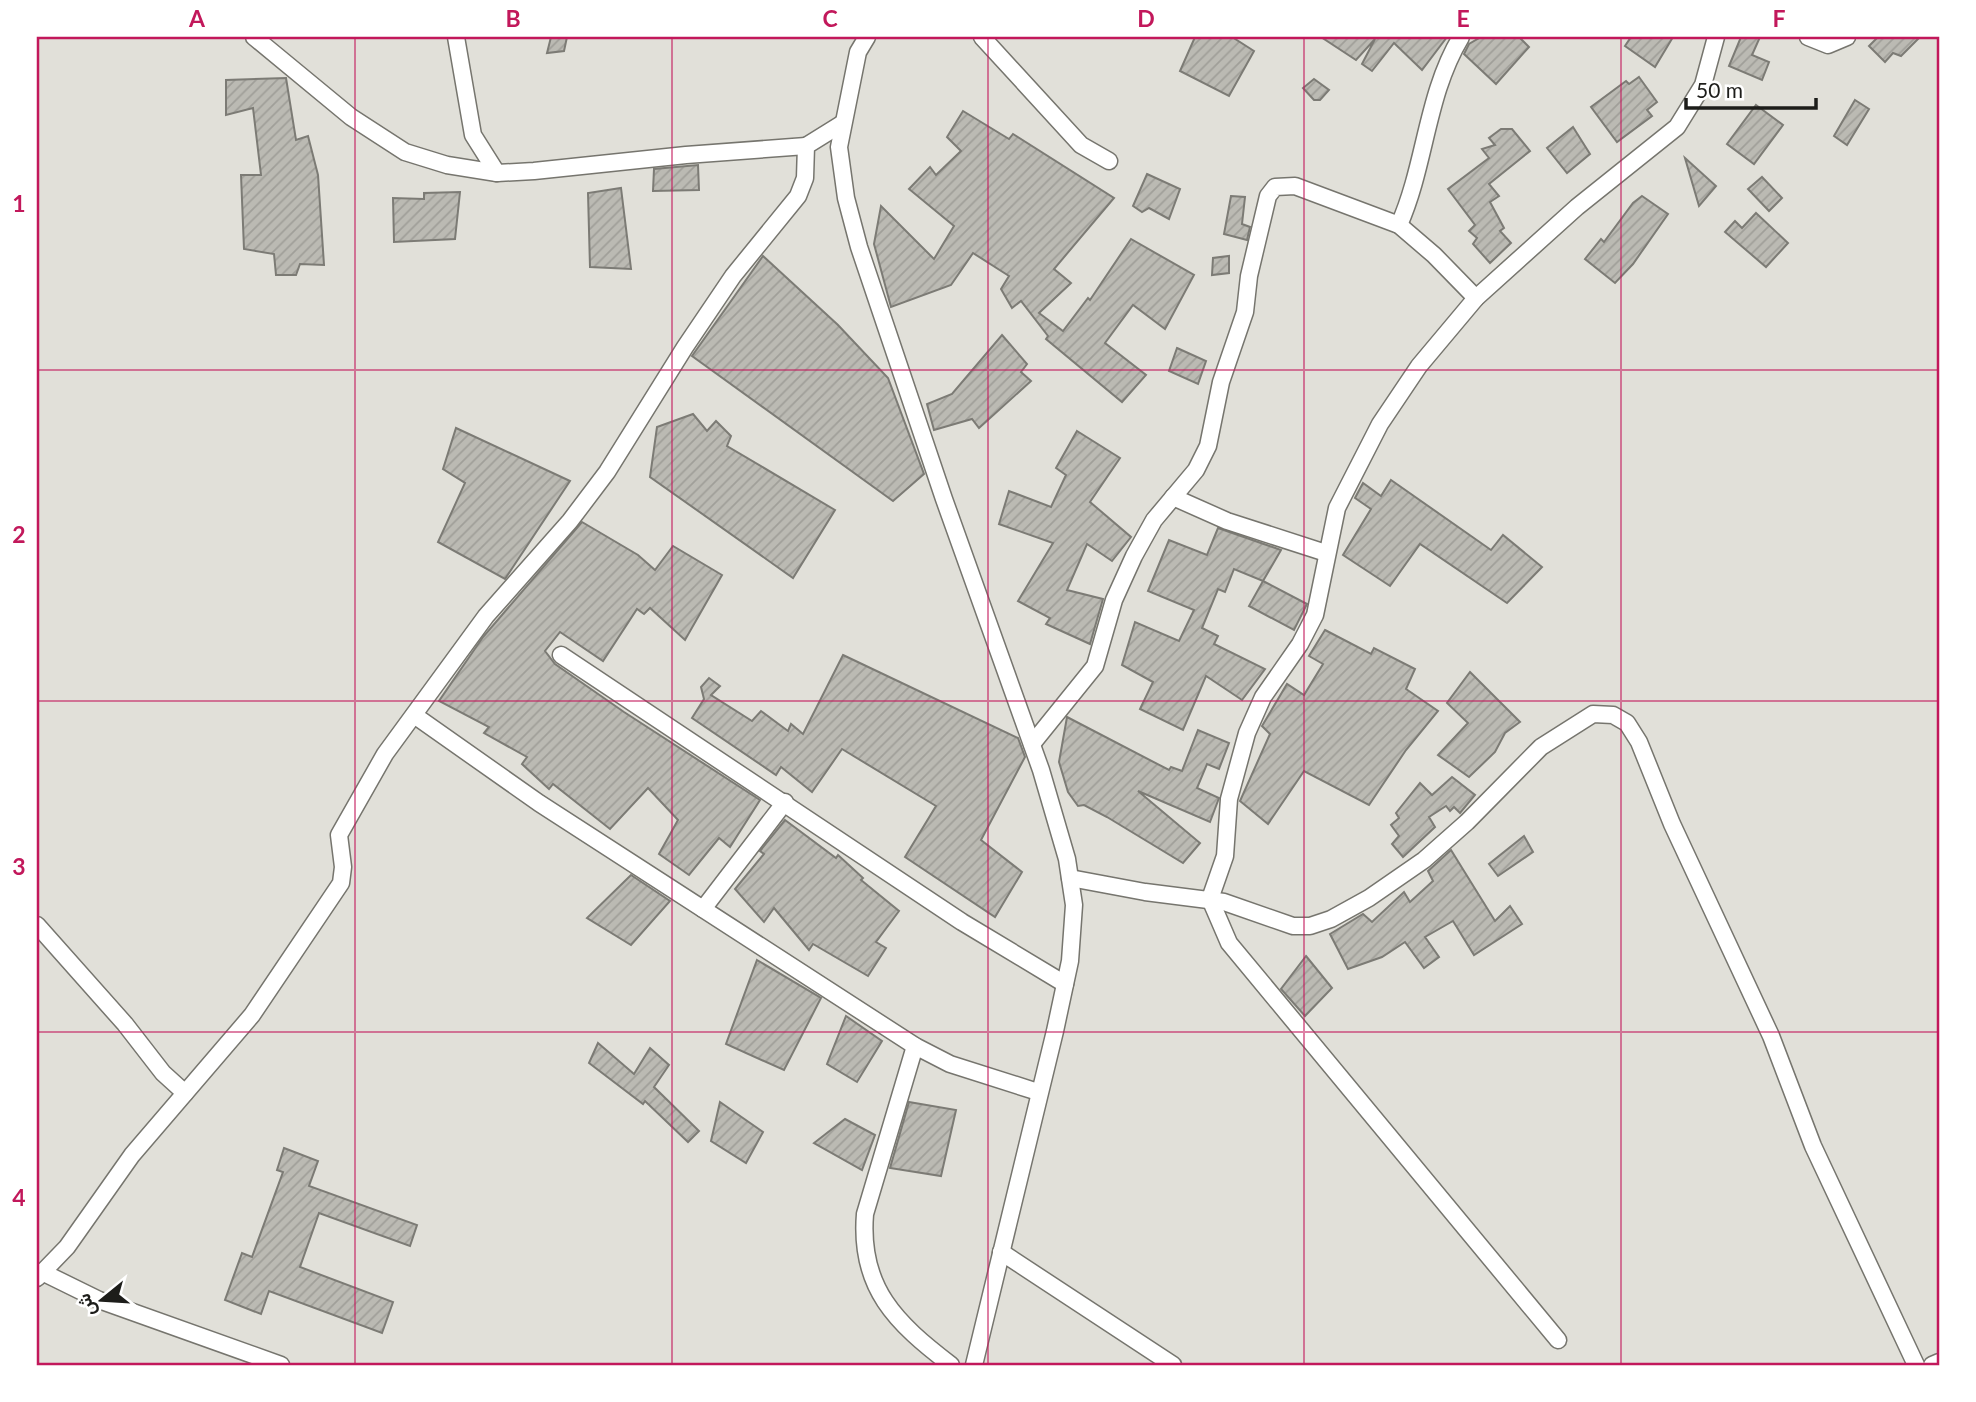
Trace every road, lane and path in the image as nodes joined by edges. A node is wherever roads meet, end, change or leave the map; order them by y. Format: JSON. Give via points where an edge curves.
{"nodes":[{"id":1,"x":254,"y":37,"type":"edge"},
{"id":2,"x":456,"y":37,"type":"edge"},
{"id":3,"x":867,"y":37,"type":"edge"},
{"id":4,"x":982,"y":37,"type":"edge"},
{"id":5,"x":1461,"y":37,"type":"edge"},
{"id":6,"x":1716,"y":37,"type":"edge"},
{"id":7,"x":1808,"y":37,"type":"edge"},
{"id":8,"x":1847,"y":37,"type":"edge"},
{"id":9,"x":842,"y":124,"type":"junction"},
{"id":10,"x":806,"y":146,"type":"junction"},
{"id":11,"x":1109,"y":161,"type":"dead end"},
{"id":12,"x":497,"y":173,"type":"junction"},
{"id":13,"x":1399,"y":225,"type":"junction"},
{"id":14,"x":1476,"y":299,"type":"junction"},
{"id":15,"x":1173,"y":497,"type":"junction"},
{"id":16,"x":1326,"y":553,"type":"junction"},
{"id":17,"x":561,"y":656,"type":"dead end"},
{"id":18,"x":414,"y":715,"type":"junction"},
{"id":19,"x":1032,"y":744,"type":"junction"},
{"id":20,"x":785,"y":802,"type":"junction"},
{"id":21,"x":1070,"y":878,"type":"junction"},
{"id":22,"x":1210,"y":899,"type":"junction"},
{"id":23,"x":703,"y":909,"type":"junction"},
{"id":24,"x":37,"y":925,"type":"edge"},
{"id":25,"x":1065,"y":984,"type":"junction"},
{"id":26,"x":915,"y":1046,"type":"junction"},
{"id":27,"x":1038,"y":1092,"type":"junction"},
{"id":28,"x":185,"y":1093,"type":"junction"},
{"id":29,"x":1001,"y":1252,"type":"junction"},
{"id":30,"x":39,"y":1275,"type":"edge"},
{"id":31,"x":1558,"y":1340,"type":"dead end"},
{"id":32,"x":1939,"y":1362,"type":"edge"},
{"id":33,"x":281,"y":1365,"type":"edge"},
{"id":34,"x":951,"y":1365,"type":"edge"},
{"id":35,"x":974,"y":1365,"type":"edge"},
{"id":36,"x":1174,"y":1365,"type":"edge"},
{"id":37,"x":1916,"y":1365,"type":"edge"},
{"id":38,"x":1932,"y":1365,"type":"edge"}],
"edges":[{"from":1,"to":12,"type":"street","via":[[351,117],[405,152]]},
{"from":2,"to":12,"type":"street","via":[[473,135]]},
{"from":3,"to":9,"type":"street","via":[[858,52]]},
{"from":4,"to":11,"type":"street","via":[[1081,145]]},
{"from":5,"to":13,"type":"street","via":[[1442,72],[1410,201]]},
{"from":6,"to":14,"type":"street","via":[[1703,85],[1677,127],[1577,207]]},
{"from":7,"to":8,"type":"street","via":[[1828,45]]},
{"from":9,"to":10,"type":"street"},
{"from":9,"to":19,"type":"street","via":[[839,147],[846,198],[859,247]]},
{"from":10,"to":12,"type":"street"},
{"from":10,"to":18,"type":"street","via":[[806,178],[798,196],[733,276],[607,472],[486,616]]},
{"from":13,"to":14,"type":"street"},
{"from":13,"to":15,"type":"street","via":[[1295,186],[1275,187],[1268,196],[1245,312],[1221,382],[1208,446],[1196,470]]},
{"from":14,"to":16,"type":"street","via":[[1419,366],[1380,424],[1337,508]]},
{"from":15,"to":16,"type":"street","via":[[1227,521]]},
{"from":15,"to":19,"type":"street","via":[[1134,555],[1114,600],[1095,666]]},
{"from":16,"to":22,"type":"street","via":[[1315,615],[1263,697],[1247,733],[1229,799],[1225,856]]},
{"from":17,"to":20,"type":"street"},
{"from":18,"to":23,"type":"street"},
{"from":18,"to":28,"type":"street","via":[[385,754],[339,835],[341,883],[252,1015]]},
{"from":19,"to":21,"type":"street"},
{"from":20,"to":23,"type":"street"},
{"from":20,"to":25,"type":"street","via":[[962,922]]},
{"from":21,"to":22,"type":"street"},
{"from":21,"to":25,"type":"street","via":[[1074,933]]},
{"from":22,"to":31,"type":"street","via":[[1229,943]]},
{"from":22,"to":37,"type":"street","via":[[1293,926],[1331,919],[1424,860],[1541,747],[1593,714],[1612,715],[1628,723],[1771,1036],[1813,1146]]},
{"from":23,"to":26,"type":"street"},
{"from":24,"to":28,"type":"street"},
{"from":25,"to":27,"type":"street"},
{"from":26,"to":27,"type":"street","via":[[950,1064]]},
{"from":26,"to":34,"type":"street","via":[[865,1214],[863,1239],[871,1276],[892,1315]]},
{"from":27,"to":29,"type":"street"},
{"from":28,"to":30,"type":"street","via":[[132,1154],[67,1247]]},
{"from":29,"to":35,"type":"street"},
{"from":29,"to":36,"type":"street"},
{"from":30,"to":33,"type":"street"},
{"from":32,"to":38,"type":"street"}]}
